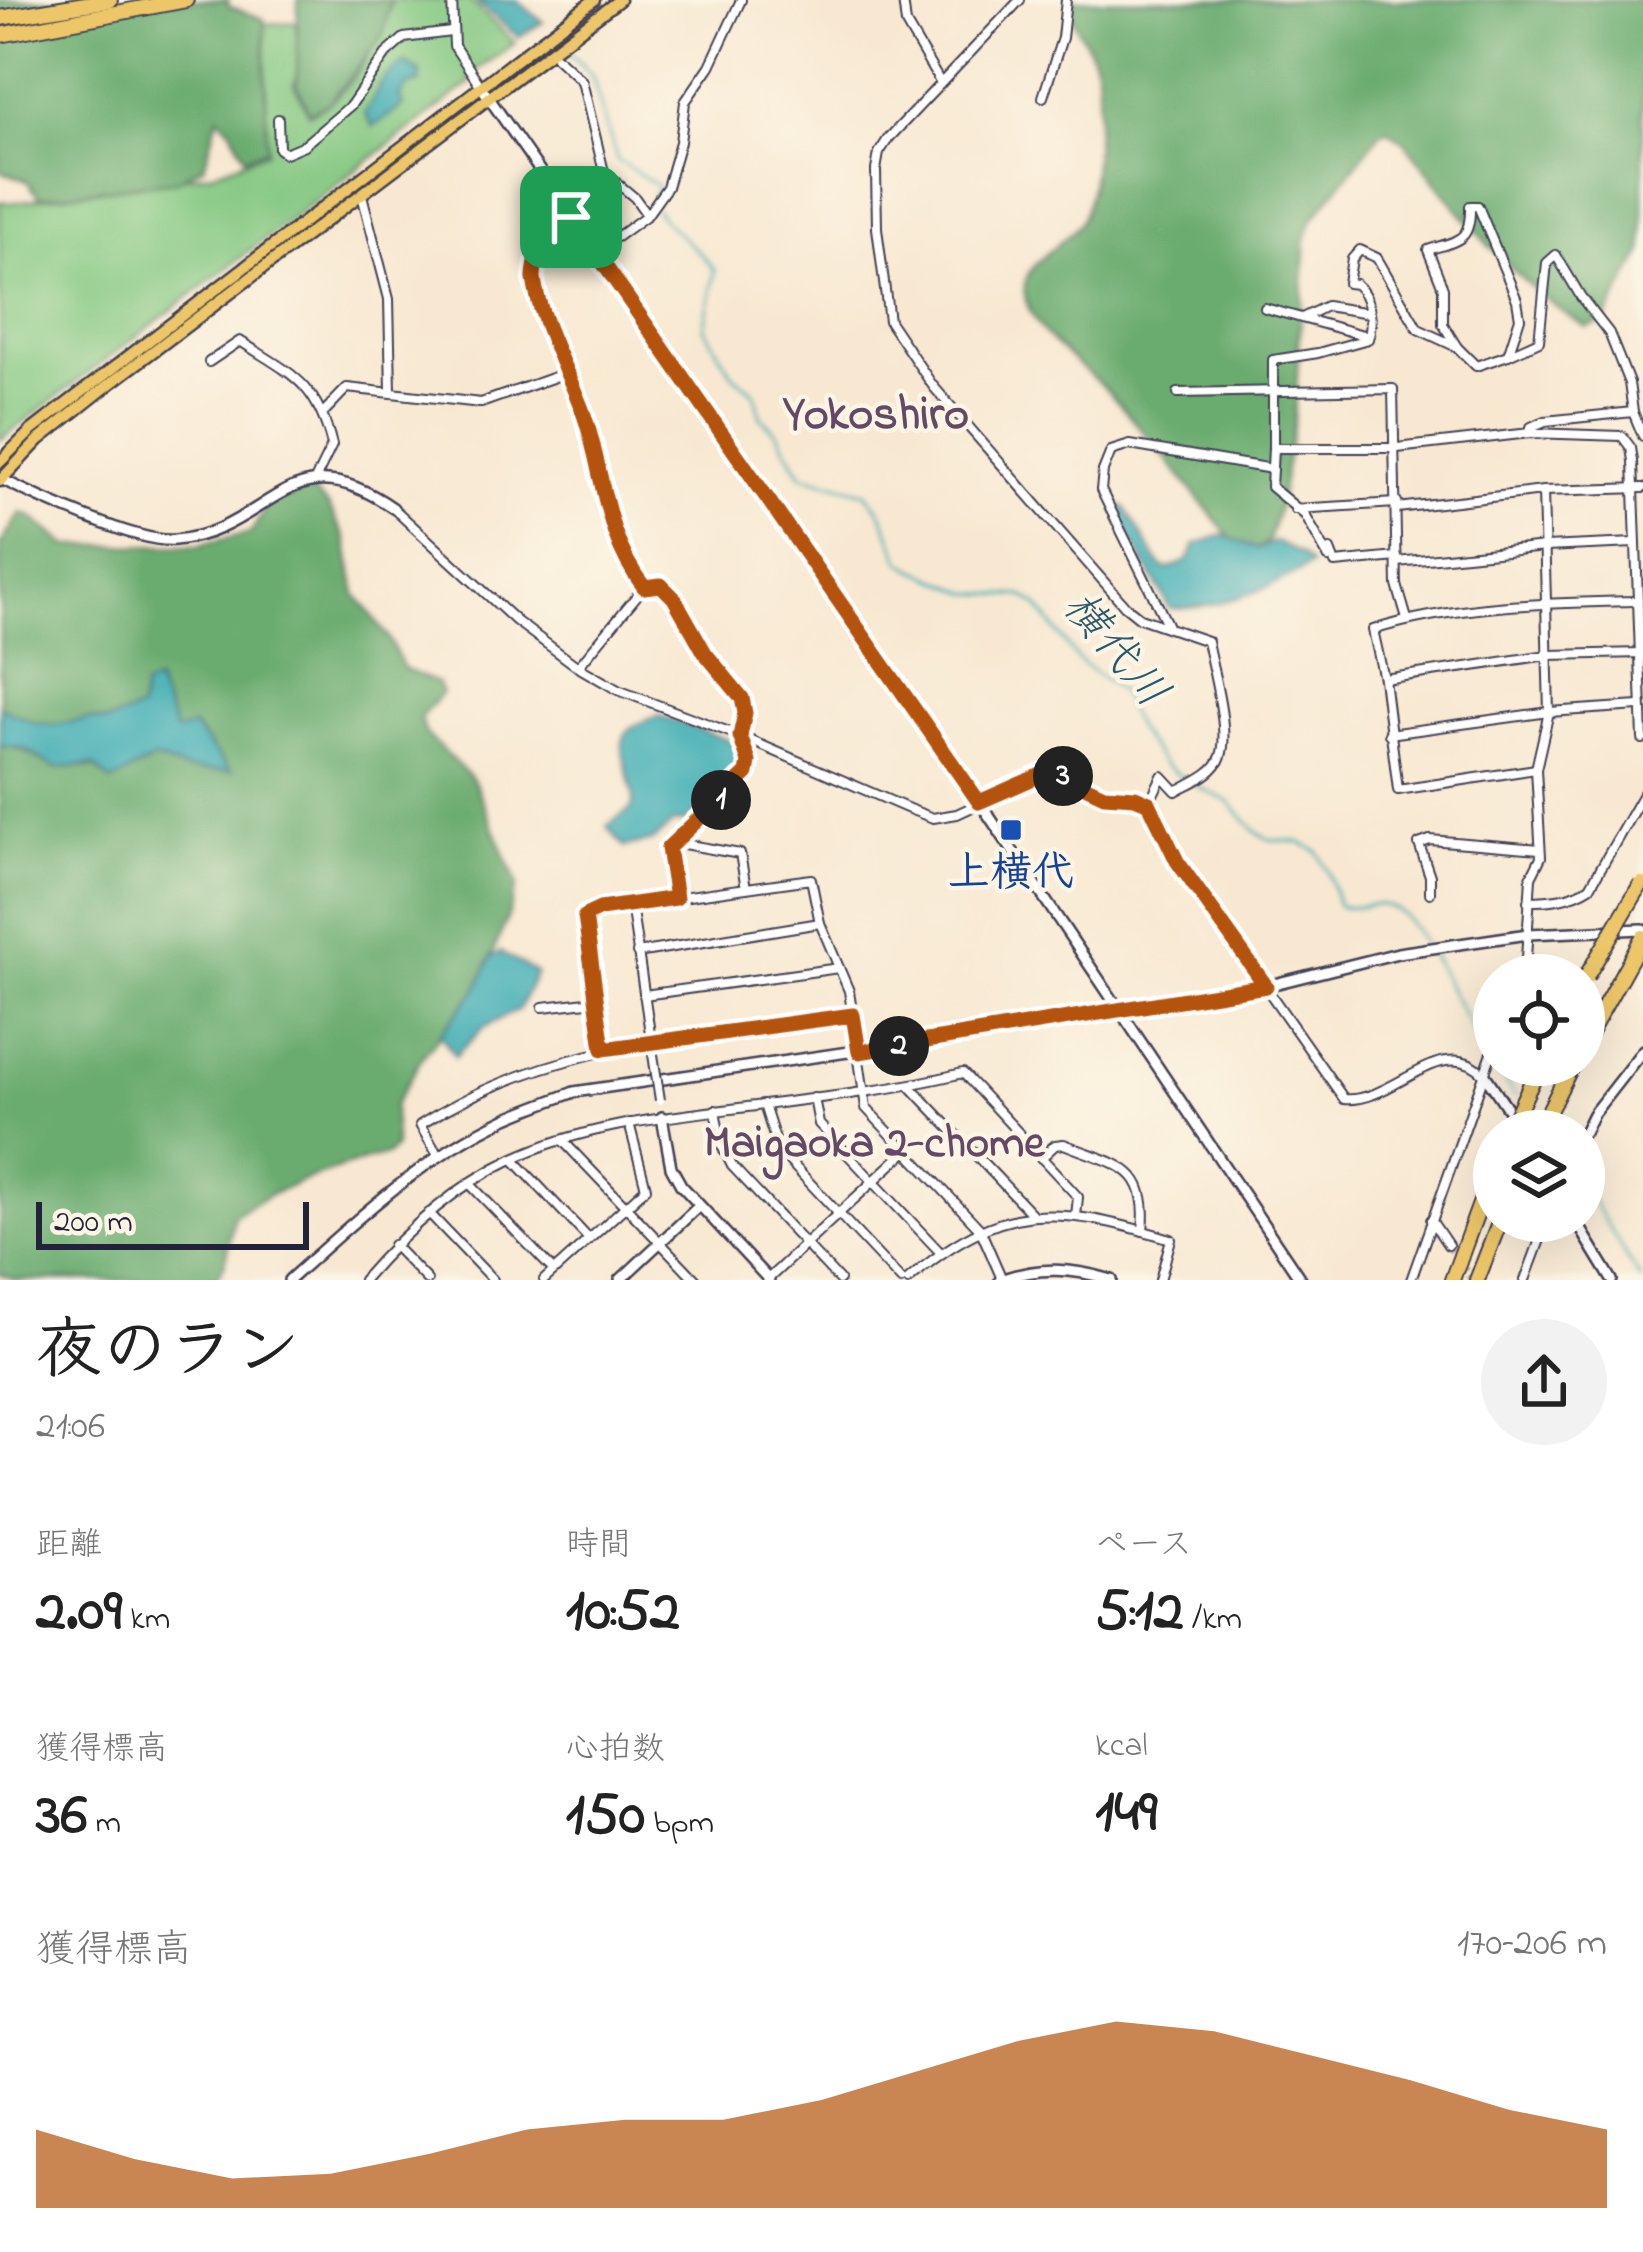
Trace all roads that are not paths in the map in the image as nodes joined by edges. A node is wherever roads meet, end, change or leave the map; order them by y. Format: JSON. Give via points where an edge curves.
{"nodes":[{"id":1,"x":110,"y":0,"type":"edge"},
{"id":2,"x":186,"y":0,"type":"edge"},
{"id":3,"x":452,"y":0,"type":"edge"},
{"id":4,"x":594,"y":0,"type":"edge"},
{"id":5,"x":620,"y":0,"type":"edge"},
{"id":6,"x":742,"y":0,"type":"edge"},
{"id":7,"x":903,"y":0,"type":"edge"},
{"id":8,"x":1020,"y":0,"type":"edge"},
{"id":9,"x":1066,"y":0,"type":"edge"},
{"id":10,"x":0,"y":18,"type":"edge"},
{"id":11,"x":451,"y":32,"type":"junction"},
{"id":12,"x":0,"y":35,"type":"edge"},
{"id":13,"x":556,"y":57,"type":"dead end"},
{"id":14,"x":940,"y":82,"type":"junction"},
{"id":15,"x":482,"y":88,"type":"junction"},
{"id":16,"x":1043,"y":97,"type":"dead end"},
{"id":17,"x":490,"y":99,"type":"junction"},
{"id":18,"x":278,"y":119,"type":"dead end"},
{"id":19,"x":362,"y":195,"type":"junction"},
{"id":20,"x":647,"y":215,"type":"junction"},
{"id":21,"x":571,"y":217,"type":"junction"},
{"id":22,"x":1265,"y":308,"type":"dead end"},
{"id":23,"x":1369,"y":313,"type":"junction"},
{"id":24,"x":1302,"y":318,"type":"junction"},
{"id":25,"x":1369,"y":336,"type":"junction"},
{"id":26,"x":1457,"y":347,"type":"junction"},
{"id":27,"x":1508,"y":355,"type":"junction"},
{"id":28,"x":209,"y":362,"type":"dead end"},
{"id":29,"x":566,"y":374,"type":"junction"},
{"id":30,"x":391,"y":391,"type":"junction"},
{"id":31,"x":1272,"y":393,"type":"junction"},
{"id":32,"x":1178,"y":394,"type":"dead end"},
{"id":33,"x":1633,"y":412,"type":"junction"},
{"id":34,"x":323,"y":413,"type":"junction"},
{"id":35,"x":1530,"y":433,"type":"junction"},
{"id":36,"x":1643,"y":436,"type":"edge"},
{"id":37,"x":1273,"y":448,"type":"junction"},
{"id":38,"x":1397,"y":448,"type":"junction"},
{"id":39,"x":0,"y":462,"type":"edge"},
{"id":40,"x":1272,"y":469,"type":"junction"},
{"id":41,"x":0,"y":479,"type":"edge"},
{"id":42,"x":315,"y":480,"type":"junction"},
{"id":43,"x":1639,"y":488,"type":"edge"},
{"id":44,"x":1543,"y":491,"type":"junction"},
{"id":45,"x":1397,"y":506,"type":"junction"},
{"id":46,"x":394,"y":508,"type":"joint"},
{"id":47,"x":1293,"y":509,"type":"junction"},
{"id":48,"x":1635,"y":543,"type":"junction"},
{"id":49,"x":1545,"y":547,"type":"junction"},
{"id":50,"x":1397,"y":560,"type":"junction"},
{"id":51,"x":644,"y":587,"type":"junction"},
{"id":52,"x":1635,"y":601,"type":"junction"},
{"id":53,"x":1547,"y":603,"type":"junction"},
{"id":54,"x":1408,"y":619,"type":"junction"},
{"id":55,"x":1167,"y":625,"type":"junction"},
{"id":56,"x":1640,"y":653,"type":"edge"},
{"id":57,"x":1548,"y":655,"type":"junction"},
{"id":58,"x":578,"y":667,"type":"junction"},
{"id":59,"x":1384,"y":679,"type":"junction"},
{"id":60,"x":1639,"y":706,"type":"junction"},
{"id":61,"x":1549,"y":712,"type":"junction"},
{"id":62,"x":1389,"y":734,"type":"junction"},
{"id":63,"x":740,"y":736,"type":"junction"},
{"id":64,"x":1643,"y":740,"type":"edge"},
{"id":65,"x":1536,"y":769,"type":"junction"},
{"id":66,"x":1643,"y":794,"type":"edge"},
{"id":67,"x":979,"y":802,"type":"junction"},
{"id":68,"x":1149,"y":803,"type":"junction"},
{"id":69,"x":677,"y":843,"type":"junction"},
{"id":70,"x":1540,"y":849,"type":"junction"},
{"id":71,"x":1642,"y":882,"type":"edge"},
{"id":72,"x":746,"y":888,"type":"junction"},
{"id":73,"x":1430,"y":892,"type":"dead end"},
{"id":74,"x":676,"y":898,"type":"junction"},
{"id":75,"x":1528,"y":902,"type":"junction"},
{"id":76,"x":631,"y":904,"type":"junction"},
{"id":77,"x":820,"y":923,"type":"junction"},
{"id":78,"x":1643,"y":933,"type":"edge"},
{"id":79,"x":1528,"y":934,"type":"junction"},
{"id":80,"x":637,"y":953,"type":"junction"},
{"id":81,"x":1527,"y":954,"type":"edge"},
{"id":82,"x":1600,"y":954,"type":"edge"},
{"id":83,"x":838,"y":968,"type":"junction"},
{"id":84,"x":1266,"y":986,"type":"junction"},
{"id":85,"x":644,"y":995,"type":"junction"},
{"id":86,"x":596,"y":1001,"type":"junction"},
{"id":87,"x":1605,"y":1003,"type":"edge"},
{"id":88,"x":543,"y":1007,"type":"dead end"},
{"id":89,"x":1123,"y":1012,"type":"junction"},
{"id":90,"x":853,"y":1015,"type":"junction"},
{"id":91,"x":652,"y":1045,"type":"junction"},
{"id":92,"x":603,"y":1049,"type":"junction"},
{"id":93,"x":1643,"y":1050,"type":"edge"},
{"id":94,"x":859,"y":1052,"type":"junction"},
{"id":95,"x":1473,"y":1063,"type":"edge"},
{"id":96,"x":910,"y":1086,"type":"junction"},
{"id":97,"x":1481,"y":1086,"type":"edge"},
{"id":98,"x":863,"y":1090,"type":"junction"},
{"id":99,"x":814,"y":1098,"type":"junction"},
{"id":100,"x":764,"y":1105,"type":"junction"},
{"id":101,"x":1596,"y":1110,"type":"edge"},
{"id":102,"x":715,"y":1111,"type":"junction"},
{"id":103,"x":662,"y":1117,"type":"junction"},
{"id":104,"x":629,"y":1124,"type":"junction"},
{"id":105,"x":563,"y":1141,"type":"junction"},
{"id":106,"x":906,"y":1151,"type":"junction"},
{"id":107,"x":439,"y":1157,"type":"junction"},
{"id":108,"x":1041,"y":1157,"type":"junction"},
{"id":109,"x":513,"y":1159,"type":"junction"},
{"id":110,"x":873,"y":1182,"type":"junction"},
{"id":111,"x":469,"y":1183,"type":"junction"},
{"id":112,"x":624,"y":1204,"type":"junction"},
{"id":113,"x":698,"y":1207,"type":"junction"},
{"id":114,"x":429,"y":1213,"type":"junction"},
{"id":115,"x":839,"y":1214,"type":"junction"},
{"id":116,"x":1033,"y":1215,"type":"junction"},
{"id":117,"x":1076,"y":1216,"type":"junction"},
{"id":118,"x":1430,"y":1219,"type":"junction"},
{"id":119,"x":1473,"y":1223,"type":"edge"},
{"id":120,"x":980,"y":1229,"type":"junction"},
{"id":121,"x":1142,"y":1231,"type":"junction"},
{"id":122,"x":588,"y":1238,"type":"junction"},
{"id":123,"x":660,"y":1242,"type":"junction"},
{"id":124,"x":1492,"y":1242,"type":"edge"},
{"id":125,"x":1539,"y":1242,"type":"edge"},
{"id":126,"x":1589,"y":1242,"type":"edge"},
{"id":127,"x":805,"y":1244,"type":"junction"},
{"id":128,"x":393,"y":1245,"type":"junction"},
{"id":129,"x":1448,"y":1245,"type":"tunnel mouth"},
{"id":130,"x":940,"y":1252,"type":"junction"},
{"id":131,"x":554,"y":1271,"type":"junction"},
{"id":132,"x":1001,"y":1279,"type":"edge"},
{"id":133,"x":290,"y":1280,"type":"edge"},
{"id":134,"x":363,"y":1280,"type":"edge"},
{"id":135,"x":427,"y":1280,"type":"edge"},
{"id":136,"x":493,"y":1280,"type":"edge"},
{"id":137,"x":544,"y":1280,"type":"edge"},
{"id":138,"x":620,"y":1280,"type":"edge"},
{"id":139,"x":696,"y":1280,"type":"edge"},
{"id":140,"x":768,"y":1280,"type":"edge"},
{"id":141,"x":839,"y":1280,"type":"edge"},
{"id":142,"x":905,"y":1280,"type":"edge"},
{"id":143,"x":1112,"y":1280,"type":"edge"},
{"id":144,"x":1160,"y":1280,"type":"edge"},
{"id":145,"x":1301,"y":1280,"type":"edge"},
{"id":146,"x":1411,"y":1280,"type":"edge"},
{"id":147,"x":1452,"y":1280,"type":"edge"},
{"id":148,"x":1477,"y":1280,"type":"edge"},
{"id":149,"x":1525,"y":1280,"type":"edge"},
{"id":150,"x":1612,"y":1280,"type":"edge"}],
"edges":[{"from":1,"to":10,"type":"highway"},
{"from":2,"to":12,"type":"highway"},
{"from":3,"to":11,"type":"street"},
{"from":4,"to":15,"type":"main road"},
{"from":5,"to":17,"type":"main road"},
{"from":6,"to":20,"type":"street","via":[[685,102],[671,174]]},
{"from":7,"to":14,"type":"street","via":[[906,24]]},
{"from":8,"to":14,"type":"street"},
{"from":9,"to":16,"type":"street"},
{"from":11,"to":15,"type":"street"},
{"from":11,"to":18,"type":"street","via":[[404,38],[351,105],[304,145],[279,149]]},
{"from":13,"to":20,"type":"street","via":[[582,81],[604,172]]},
{"from":14,"to":55,"type":"street","via":[[879,153],[877,228],[889,321],[933,386],[1125,606]]},
{"from":15,"to":17,"type":"street"},
{"from":15,"to":39,"type":"main road"},
{"from":17,"to":19,"type":"main road"},
{"from":17,"to":21,"type":"street"},
{"from":19,"to":30,"type":"street","via":[[389,299]]},
{"from":19,"to":41,"type":"main road","via":[[56,426]]},
{"from":20,"to":21,"type":"street","via":[[617,237],[593,207],[585,204]]},
{"from":21,"to":29,"type":"street","via":[[544,234],[533,276]]},
{"from":21,"to":67,"type":"street"},
{"from":22,"to":24,"type":"street"},
{"from":23,"to":24,"type":"street","via":[[1326,306]]},
{"from":23,"to":25,"type":"street"},
{"from":23,"to":26,"type":"street","via":[[1365,292],[1348,284],[1360,250],[1377,258],[1418,329]]},
{"from":24,"to":25,"type":"street"},
{"from":25,"to":31,"type":"street","via":[[1273,360]]},
{"from":26,"to":27,"type":"street","via":[[1476,366]]},
{"from":26,"to":27,"type":"street","via":[[1428,250],[1462,239],[1470,206],[1478,206],[1517,299]]},
{"from":27,"to":33,"type":"street","via":[[1539,340],[1547,263],[1556,254],[1609,333]]},
{"from":28,"to":34,"type":"street","via":[[240,341],[299,378]]},
{"from":29,"to":30,"type":"street","via":[[482,403]]},
{"from":29,"to":51,"type":"street","via":[[584,414],[606,514]]},
{"from":30,"to":34,"type":"street","via":[[347,388]]},
{"from":31,"to":32,"type":"street"},
{"from":31,"to":37,"type":"street"},
{"from":31,"to":38,"type":"street","via":[[1394,389]]},
{"from":33,"to":35,"type":"street","via":[[1545,421]]},
{"from":33,"to":36,"type":"street"},
{"from":34,"to":42,"type":"street","via":[[332,445]]},
{"from":35,"to":38,"type":"street"},
{"from":35,"to":43,"type":"street","via":[[1622,436]]},
{"from":37,"to":38,"type":"street"},
{"from":37,"to":40,"type":"street"},
{"from":38,"to":45,"type":"street"},
{"from":40,"to":47,"type":"street","via":[[1271,487]]},
{"from":40,"to":55,"type":"street","via":[[1130,445],[1111,451],[1101,490]]},
{"from":41,"to":42,"type":"street","via":[[159,541],[226,529],[280,491]]},
{"from":42,"to":46,"type":"street","via":[[359,487]]},
{"from":43,"to":44,"type":"street"},
{"from":43,"to":48,"type":"street"},
{"from":44,"to":45,"type":"street"},
{"from":44,"to":49,"type":"street"},
{"from":45,"to":47,"type":"street"},
{"from":45,"to":50,"type":"street"},
{"from":46,"to":58,"type":"street"},
{"from":47,"to":50,"type":"street","via":[[1335,562]]},
{"from":48,"to":49,"type":"street"},
{"from":48,"to":52,"type":"street"},
{"from":49,"to":50,"type":"street"},
{"from":49,"to":53,"type":"street"},
{"from":50,"to":54,"type":"street"},
{"from":51,"to":58,"type":"street"},
{"from":51,"to":63,"type":"street","via":[[661,585],[674,598],[738,691],[745,713]]},
{"from":52,"to":53,"type":"street"},
{"from":52,"to":56,"type":"street"},
{"from":53,"to":54,"type":"street"},
{"from":53,"to":57,"type":"street"},
{"from":54,"to":59,"type":"street","via":[[1373,630]]},
{"from":55,"to":68,"type":"street","via":[[1207,641],[1223,744],[1213,769],[1176,790],[1162,776]]},
{"from":56,"to":57,"type":"street"},
{"from":56,"to":60,"type":"street"},
{"from":57,"to":59,"type":"street"},
{"from":57,"to":61,"type":"street"},
{"from":58,"to":63,"type":"street"},
{"from":59,"to":62,"type":"street"},
{"from":60,"to":61,"type":"street"},
{"from":60,"to":64,"type":"street"},
{"from":61,"to":62,"type":"street"},
{"from":61,"to":65,"type":"street"},
{"from":62,"to":65,"type":"street","via":[[1398,790]]},
{"from":63,"to":67,"type":"street","via":[[934,818]]},
{"from":63,"to":69,"type":"street","via":[[747,773]]},
{"from":65,"to":70,"type":"street"},
{"from":66,"to":75,"type":"street","via":[[1590,886]]},
{"from":67,"to":68,"type":"street","via":[[1059,774],[1104,795]]},
{"from":67,"to":89,"type":"street"},
{"from":68,"to":84,"type":"street","via":[[1177,861]]},
{"from":69,"to":72,"type":"street","via":[[740,854]]},
{"from":69,"to":74,"type":"street","via":[[668,848]]},
{"from":70,"to":73,"type":"street","via":[[1419,844]]},
{"from":70,"to":75,"type":"street"},
{"from":71,"to":82,"type":"highway","bridge":true},
{"from":72,"to":74,"type":"street"},
{"from":72,"to":77,"type":"street","via":[[811,879]]},
{"from":74,"to":76,"type":"street"},
{"from":75,"to":79,"type":"street"},
{"from":76,"to":80,"type":"street"},
{"from":76,"to":86,"type":"street","via":[[585,916]]},
{"from":77,"to":80,"type":"street"},
{"from":77,"to":83,"type":"street"},
{"from":78,"to":79,"type":"street"},
{"from":78,"to":87,"type":"highway"},
{"from":79,"to":81,"type":"street"},
{"from":79,"to":84,"type":"street","via":[[1398,953]]},
{"from":80,"to":85,"type":"street"},
{"from":83,"to":85,"type":"street"},
{"from":83,"to":90,"type":"street"},
{"from":84,"to":89,"type":"street"},
{"from":84,"to":95,"type":"street","via":[[1344,1099],[1368,1098],[1437,1062]]},
{"from":85,"to":91,"type":"street"},
{"from":86,"to":88,"type":"street"},
{"from":86,"to":92,"type":"street"},
{"from":89,"to":94,"type":"street"},
{"from":89,"to":145,"type":"street"},
{"from":90,"to":91,"type":"street"},
{"from":90,"to":94,"type":"street"},
{"from":91,"to":92,"type":"street"},
{"from":91,"to":103,"type":"street","bridge":true},
{"from":92,"to":107,"type":"street","via":[[550,1064],[420,1125]]},
{"from":93,"to":101,"type":"street"},
{"from":94,"to":98,"type":"street"},
{"from":94,"to":107,"type":"street","via":[[574,1092],[502,1120]]},
{"from":96,"to":98,"type":"street"},
{"from":96,"to":108,"type":"street","via":[[963,1073]]},
{"from":96,"to":116,"type":"street"},
{"from":97,"to":118,"type":"street"},
{"from":98,"to":99,"type":"street"},
{"from":98,"to":106,"type":"street","via":[[866,1108]]},
{"from":99,"to":100,"type":"street"},
{"from":99,"to":110,"type":"street","via":[[819,1124]]},
{"from":100,"to":102,"type":"street"},
{"from":100,"to":115,"type":"street","via":[[778,1149]]},
{"from":102,"to":103,"type":"street"},
{"from":102,"to":127,"type":"street","via":[[732,1166]]},
{"from":103,"to":104,"type":"street"},
{"from":103,"to":113,"type":"street","via":[[671,1167]]},
{"from":104,"to":105,"type":"street"},
{"from":104,"to":112,"type":"street","via":[[646,1188]]},
{"from":105,"to":109,"type":"street"},
{"from":105,"to":112,"type":"street"},
{"from":106,"to":110,"type":"street"},
{"from":106,"to":120,"type":"street"},
{"from":107,"to":133,"type":"street"},
{"from":108,"to":117,"type":"street","via":[[1078,1197]]},
{"from":108,"to":121,"type":"street","via":[[1064,1144],[1132,1173],[1146,1199]]},
{"from":109,"to":111,"type":"street"},
{"from":109,"to":122,"type":"street"},
{"from":110,"to":115,"type":"street"},
{"from":110,"to":130,"type":"street"},
{"from":111,"to":114,"type":"street"},
{"from":111,"to":131,"type":"street"},
{"from":112,"to":122,"type":"street"},
{"from":112,"to":123,"type":"street"},
{"from":113,"to":123,"type":"street"},
{"from":113,"to":140,"type":"street"},
{"from":114,"to":128,"type":"street"},
{"from":114,"to":136,"type":"street"},
{"from":115,"to":127,"type":"street"},
{"from":115,"to":142,"type":"street"},
{"from":116,"to":117,"type":"street"},
{"from":116,"to":120,"type":"street"},
{"from":117,"to":121,"type":"street"},
{"from":118,"to":129,"type":"street"},
{"from":118,"to":146,"type":"street"},
{"from":119,"to":147,"type":"highway"},
{"from":120,"to":130,"type":"street"},
{"from":120,"to":132,"type":"street"},
{"from":121,"to":144,"type":"street","via":[[1171,1239]]},
{"from":122,"to":131,"type":"street"},
{"from":123,"to":138,"type":"street"},
{"from":123,"to":139,"type":"street"},
{"from":124,"to":148,"type":"highway"},
{"from":125,"to":149,"type":"street"},
{"from":126,"to":150,"type":"street"},
{"from":127,"to":140,"type":"street"},
{"from":127,"to":141,"type":"street"},
{"from":128,"to":134,"type":"street"},
{"from":128,"to":135,"type":"street"},
{"from":130,"to":142,"type":"street"},
{"from":131,"to":137,"type":"street"},
{"from":132,"to":143,"type":"street","via":[[1063,1268]]}]}
